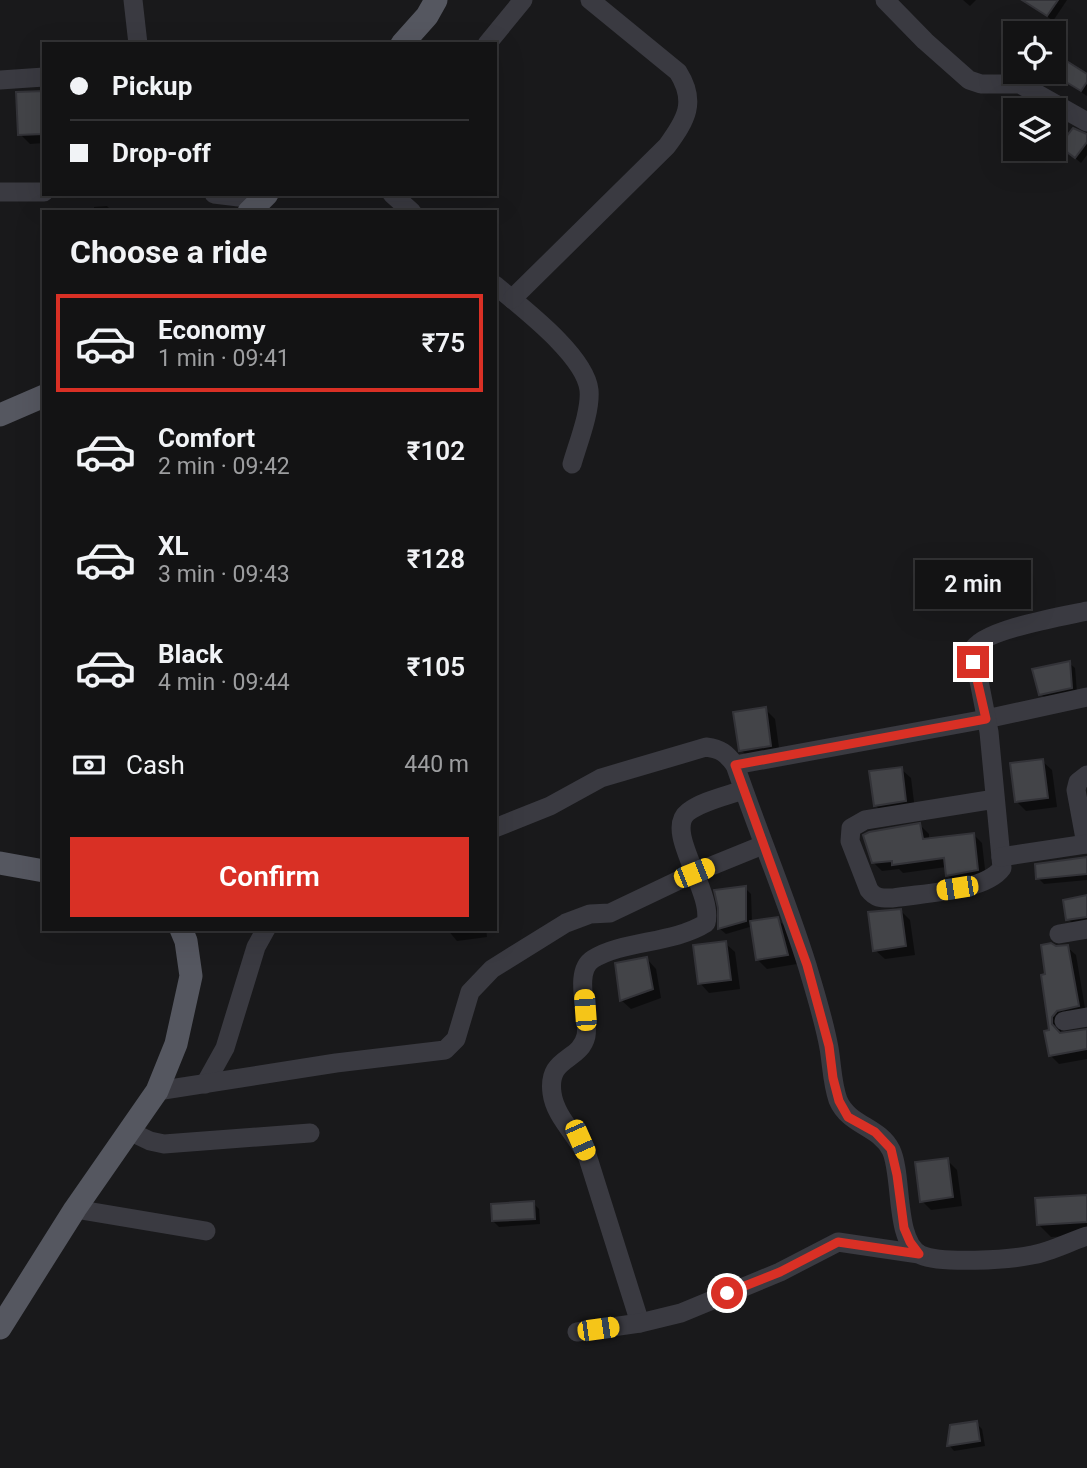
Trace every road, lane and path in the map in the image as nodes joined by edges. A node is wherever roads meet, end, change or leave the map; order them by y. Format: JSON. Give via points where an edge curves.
{"nodes":[{"id":1,"x":132,"y":0,"type":"edge"},
{"id":2,"x":436,"y":0,"type":"edge"},
{"id":3,"x":523,"y":0,"type":"edge"},
{"id":4,"x":590,"y":0,"type":"edge"},
{"id":5,"x":885,"y":0,"type":"edge"},
{"id":6,"x":138,"y":42,"type":"edge"},
{"id":7,"x":404,"y":42,"type":"edge"},
{"id":8,"x":489,"y":42,"type":"edge"},
{"id":9,"x":42,"y":77,"type":"edge"},
{"id":10,"x":0,"y":80,"type":"edge"},
{"id":11,"x":1087,"y":122,"type":"edge"},
{"id":12,"x":42,"y":191,"type":"edge"},
{"id":13,"x":0,"y":192,"type":"edge"},
{"id":14,"x":225,"y":196,"type":"edge"},
{"id":15,"x":393,"y":196,"type":"edge"},
{"id":16,"x":259,"y":202,"type":"edge"},
{"id":17,"x":410,"y":210,"type":"edge"},
{"id":18,"x":497,"y":287,"type":"edge"},
{"id":19,"x":512,"y":299,"type":"junction"},
{"id":20,"x":42,"y":397,"type":"edge"},
{"id":21,"x":0,"y":415,"type":"edge"},
{"id":22,"x":572,"y":464,"type":"dead end"},
{"id":23,"x":1087,"y":611,"type":"edge"},
{"id":24,"x":1087,"y":698,"type":"edge"},
{"id":25,"x":986,"y":719,"type":"junction"},
{"id":26,"x":735,"y":765,"type":"junction"},
{"id":27,"x":1087,"y":775,"type":"edge"},
{"id":28,"x":743,"y":790,"type":"junction"},
{"id":29,"x":995,"y":799,"type":"junction"},
{"id":30,"x":497,"y":827,"type":"edge"},
{"id":31,"x":1086,"y":844,"type":"edge"},
{"id":32,"x":763,"y":845,"type":"junction"},
{"id":33,"x":1001,"y":857,"type":"junction"},
{"id":34,"x":0,"y":863,"type":"edge"},
{"id":35,"x":42,"y":871,"type":"edge"},
{"id":36,"x":694,"y":873,"type":"junction"},
{"id":37,"x":1087,"y":930,"type":"edge"},
{"id":38,"x":182,"y":931,"type":"edge"},
{"id":39,"x":265,"y":931,"type":"edge"},
{"id":40,"x":1059,"y":934,"type":"dead end"},
{"id":41,"x":1087,"y":1017,"type":"edge"},
{"id":42,"x":1064,"y":1021,"type":"dead end"},
{"id":43,"x":205,"y":1084,"type":"junction"},
{"id":44,"x":156,"y":1091,"type":"junction"},
{"id":45,"x":129,"y":1131,"type":"junction"},
{"id":46,"x":310,"y":1133,"type":"dead end"},
{"id":47,"x":75,"y":1209,"type":"junction"},
{"id":48,"x":206,"y":1231,"type":"dead end"},
{"id":49,"x":1087,"y":1236,"type":"edge"},
{"id":50,"x":919,"y":1254,"type":"junction"},
{"id":51,"x":640,"y":1323,"type":"junction"},
{"id":52,"x":0,"y":1328,"type":"edge"},
{"id":53,"x":577,"y":1332,"type":"dead end"}],
"edges":[{"from":1,"to":6,"type":"street"},
{"from":2,"to":7,"type":"main road"},
{"from":3,"to":8,"type":"street"},
{"from":4,"to":19,"type":"street","via":[[678,72],[687,86],[686,114],[667,146]]},
{"from":5,"to":11,"type":"street","via":[[969,80],[1020,84]]},
{"from":9,"to":10,"type":"street"},
{"from":12,"to":13,"type":"street"},
{"from":14,"to":16,"type":"street"},
{"from":15,"to":17,"type":"street"},
{"from":18,"to":19,"type":"street"},
{"from":19,"to":22,"type":"street","via":[[561,343],[585,377],[589,402]]},
{"from":20,"to":21,"type":"main road"},
{"from":23,"to":25,"type":"street","via":[[975,644],[973,662]]},
{"from":24,"to":25,"type":"street"},
{"from":25,"to":26,"type":"street"},
{"from":25,"to":29,"type":"street"},
{"from":26,"to":28,"type":"street"},
{"from":26,"to":30,"type":"street","via":[[718,748],[695,749],[601,778],[550,806]]},
{"from":27,"to":31,"type":"street","via":[[1076,790]]},
{"from":28,"to":32,"type":"street"},
{"from":28,"to":36,"type":"street","via":[[691,809],[684,816],[682,841]]},
{"from":29,"to":33,"type":"street"},
{"from":29,"to":33,"type":"street","via":[[865,820],[851,828],[850,841],[869,890],[881,898],[978,884],[997,875]]},
{"from":31,"to":33,"type":"street"},
{"from":32,"to":36,"type":"street"},
{"from":32,"to":50,"type":"street","via":[[807,965],[839,1101],[848,1117],[875,1132],[891,1149],[904,1228]]},
{"from":34,"to":35,"type":"main road"},
{"from":36,"to":43,"type":"street","via":[[610,912],[566,923],[492,969],[470,992],[456,1039],[444,1050]]},
{"from":36,"to":51,"type":"street","via":[[707,902],[706,923],[589,962],[584,971],[583,1044],[562,1061],[552,1080],[558,1112],[588,1158]]},
{"from":37,"to":40,"type":"street"},
{"from":38,"to":44,"type":"main road","via":[[191,976],[176,1044]]},
{"from":39,"to":43,"type":"street","via":[[225,1048]]},
{"from":41,"to":42,"type":"street"},
{"from":43,"to":44,"type":"street"},
{"from":44,"to":45,"type":"main road"},
{"from":45,"to":46,"type":"street","via":[[164,1144]]},
{"from":45,"to":47,"type":"main road"},
{"from":47,"to":48,"type":"street"},
{"from":47,"to":52,"type":"main road"},
{"from":49,"to":50,"type":"street","via":[[1032,1255],[948,1261]]},
{"from":50,"to":51,"type":"street","via":[[838,1242],[706,1303]]},
{"from":51,"to":53,"type":"street"}]}
